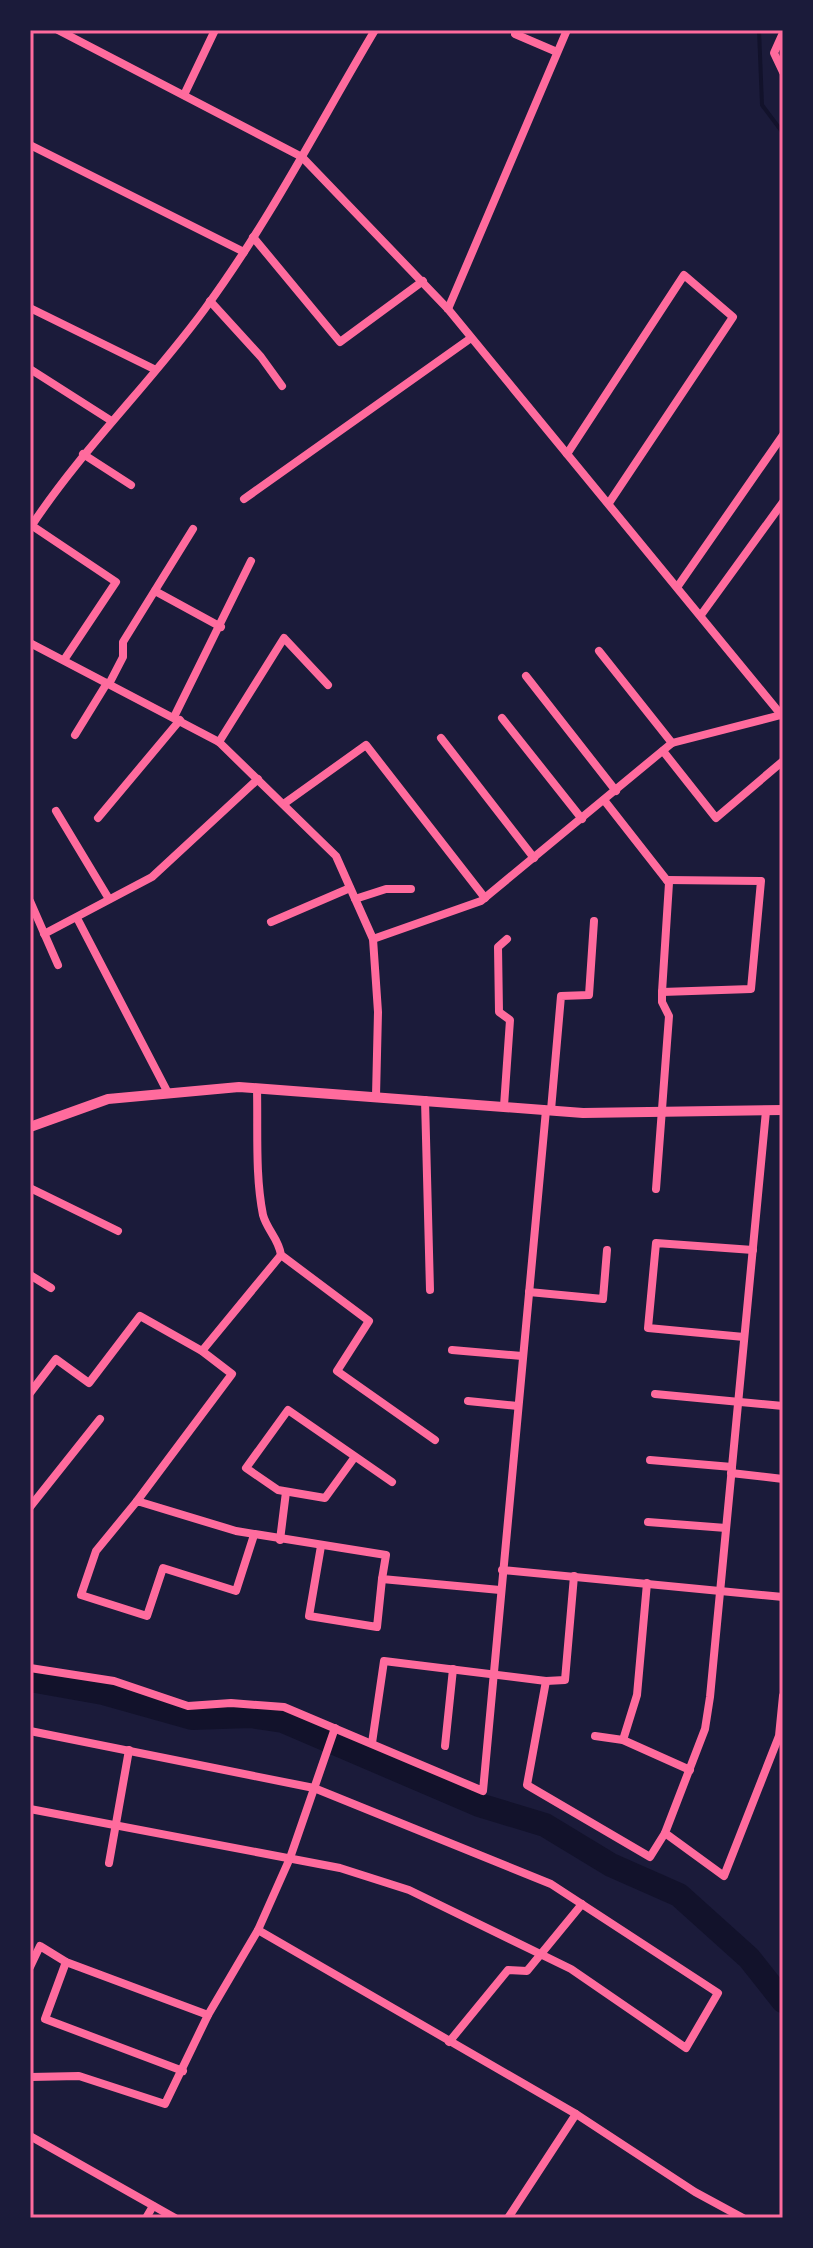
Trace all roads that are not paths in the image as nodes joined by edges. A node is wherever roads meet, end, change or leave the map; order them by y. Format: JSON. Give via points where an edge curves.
{"nodes":[{"id":1,"x":58,"y":30,"type":"edge"},
{"id":2,"x":215,"y":30,"type":"edge"},
{"id":3,"x":516,"y":30,"type":"edge"},
{"id":4,"x":567,"y":30,"type":"edge"},
{"id":5,"x":372,"y":31,"type":"edge"},
{"id":6,"x":783,"y":33,"type":"edge"},
{"id":7,"x":557,"y":52,"type":"junction"},
{"id":8,"x":783,"y":72,"type":"edge"},
{"id":9,"x":184,"y":95,"type":"junction"},
{"id":10,"x":30,"y":145,"type":"edge"},
{"id":11,"x":302,"y":157,"type":"junction"},
{"id":12,"x":253,"y":237,"type":"junction"},
{"id":13,"x":244,"y":252,"type":"junction"},
{"id":14,"x":423,"y":281,"type":"junction"},
{"id":15,"x":210,"y":301,"type":"junction"},
{"id":16,"x":30,"y":308,"type":"edge"},
{"id":17,"x":448,"y":309,"type":"junction"},
{"id":18,"x":471,"y":338,"type":"junction"},
{"id":19,"x":30,"y":369,"type":"edge"},
{"id":20,"x":154,"y":369,"type":"junction"},
{"id":21,"x":282,"y":386,"type":"dead end"},
{"id":22,"x":110,"y":420,"type":"junction"},
{"id":23,"x":783,"y":435,"type":"edge"},
{"id":24,"x":83,"y":454,"type":"junction"},
{"id":25,"x":567,"y":454,"type":"junction"},
{"id":26,"x":131,"y":485,"type":"dead end"},
{"id":27,"x":244,"y":499,"type":"dead end"},
{"id":28,"x":783,"y":502,"type":"edge"},
{"id":29,"x":609,"y":503,"type":"junction"},
{"id":30,"x":31,"y":526,"type":"edge"},
{"id":31,"x":193,"y":529,"type":"dead end"},
{"id":32,"x":251,"y":561,"type":"dead end"},
{"id":33,"x":678,"y":586,"type":"junction"},
{"id":34,"x":155,"y":591,"type":"junction"},
{"id":35,"x":701,"y":615,"type":"junction"},
{"id":36,"x":221,"y":627,"type":"junction"},
{"id":37,"x":30,"y":643,"type":"edge"},
{"id":38,"x":599,"y":651,"type":"dead end"},
{"id":39,"x":64,"y":660,"type":"junction"},
{"id":40,"x":526,"y":676,"type":"dead end"},
{"id":41,"x":108,"y":683,"type":"junction"},
{"id":42,"x":328,"y":685,"type":"dead end"},
{"id":43,"x":782,"y":716,"type":"edge"},
{"id":44,"x":502,"y":718,"type":"dead end"},
{"id":45,"x":177,"y":719,"type":"junction"},
{"id":46,"x":75,"y":735,"type":"dead end"},
{"id":47,"x":441,"y":738,"type":"dead end"},
{"id":48,"x":219,"y":742,"type":"junction"},
{"id":49,"x":672,"y":743,"type":"junction"},
{"id":50,"x":663,"y":751,"type":"junction"},
{"id":51,"x":783,"y":761,"type":"edge"},
{"id":52,"x":258,"y":779,"type":"junction"},
{"id":53,"x":616,"y":791,"type":"junction"},
{"id":54,"x":604,"y":800,"type":"junction"},
{"id":55,"x":285,"y":803,"type":"junction"},
{"id":56,"x":56,"y":811,"type":"dead end"},
{"id":57,"x":98,"y":818,"type":"dead end"},
{"id":58,"x":582,"y":819,"type":"junction"},
{"id":59,"x":534,"y":858,"type":"junction"},
{"id":60,"x":667,"y":880,"type":"junction"},
{"id":61,"x":350,"y":888,"type":"junction"},
{"id":62,"x":411,"y":889,"type":"dead end"},
{"id":63,"x":485,"y":898,"type":"junction"},
{"id":64,"x":109,"y":899,"type":"junction"},
{"id":65,"x":355,"y":899,"type":"junction"},
{"id":66,"x":30,"y":901,"type":"edge"},
{"id":67,"x":77,"y":918,"type":"junction"},
{"id":68,"x":594,"y":921,"type":"dead end"},
{"id":69,"x":271,"y":922,"type":"dead end"},
{"id":70,"x":44,"y":934,"type":"junction"},
{"id":71,"x":373,"y":939,"type":"junction"},
{"id":72,"x":507,"y":939,"type":"dead end"},
{"id":73,"x":58,"y":965,"type":"dead end"},
{"id":74,"x":662,"y":992,"type":"junction"},
{"id":75,"x":257,"y":1088,"type":"junction"},
{"id":76,"x":167,"y":1091,"type":"junction"},
{"id":77,"x":376,"y":1096,"type":"junction"},
{"id":78,"x":425,"y":1100,"type":"junction"},
{"id":79,"x":504,"y":1106,"type":"junction"},
{"id":80,"x":549,"y":1110,"type":"junction"},
{"id":81,"x":783,"y":1110,"type":"edge"},
{"id":82,"x":766,"y":1111,"type":"junction"},
{"id":83,"x":660,"y":1113,"type":"junction"},
{"id":84,"x":30,"y":1127,"type":"edge"},
{"id":85,"x":30,"y":1188,"type":"edge"},
{"id":86,"x":656,"y":1189,"type":"dead end"},
{"id":87,"x":118,"y":1231,"type":"dead end"},
{"id":88,"x":607,"y":1250,"type":"dead end"},
{"id":89,"x":753,"y":1250,"type":"junction"},
{"id":90,"x":281,"y":1255,"type":"junction"},
{"id":91,"x":30,"y":1275,"type":"edge"},
{"id":92,"x":51,"y":1288,"type":"dead end"},
{"id":93,"x":430,"y":1290,"type":"dead end"},
{"id":94,"x":529,"y":1292,"type":"junction"},
{"id":95,"x":744,"y":1337,"type":"junction"},
{"id":96,"x":452,"y":1350,"type":"dead end"},
{"id":97,"x":202,"y":1351,"type":"junction"},
{"id":98,"x":522,"y":1356,"type":"junction"},
{"id":99,"x":30,"y":1393,"type":"edge"},
{"id":100,"x":655,"y":1394,"type":"dead end"},
{"id":101,"x":468,"y":1401,"type":"dead end"},
{"id":102,"x":738,"y":1403,"type":"junction"},
{"id":103,"x":518,"y":1406,"type":"junction"},
{"id":104,"x":783,"y":1406,"type":"edge"},
{"id":105,"x":100,"y":1419,"type":"dead end"},
{"id":106,"x":435,"y":1440,"type":"dead end"},
{"id":107,"x":354,"y":1458,"type":"junction"},
{"id":108,"x":650,"y":1460,"type":"dead end"},
{"id":109,"x":732,"y":1470,"type":"junction"},
{"id":110,"x":783,"y":1479,"type":"edge"},
{"id":111,"x":392,"y":1482,"type":"dead end"},
{"id":112,"x":286,"y":1492,"type":"junction"},
{"id":113,"x":137,"y":1501,"type":"junction"},
{"id":114,"x":30,"y":1507,"type":"edge"},
{"id":115,"x":648,"y":1522,"type":"dead end"},
{"id":116,"x":726,"y":1528,"type":"junction"},
{"id":117,"x":254,"y":1535,"type":"junction"},
{"id":118,"x":280,"y":1540,"type":"junction"},
{"id":119,"x":321,"y":1546,"type":"junction"},
{"id":120,"x":502,"y":1570,"type":"junction"},
{"id":121,"x":574,"y":1576,"type":"junction"},
{"id":122,"x":382,"y":1579,"type":"junction"},
{"id":123,"x":647,"y":1583,"type":"junction"},
{"id":124,"x":720,"y":1589,"type":"junction"},
{"id":125,"x":500,"y":1590,"type":"junction"},
{"id":126,"x":783,"y":1597,"type":"edge"},
{"id":127,"x":30,"y":1668,"type":"edge"},
{"id":128,"x":453,"y":1669,"type":"junction"},
{"id":129,"x":494,"y":1673,"type":"junction"},
{"id":130,"x":546,"y":1681,"type":"junction"},
{"id":131,"x":783,"y":1696,"type":"edge"},
{"id":132,"x":30,"y":1731,"type":"edge"},
{"id":133,"x":334,"y":1731,"type":"junction"},
{"id":134,"x":595,"y":1736,"type":"dead end"},
{"id":135,"x":623,"y":1740,"type":"junction"},
{"id":136,"x":372,"y":1743,"type":"junction"},
{"id":137,"x":445,"y":1746,"type":"dead end"},
{"id":138,"x":129,"y":1750,"type":"junction"},
{"id":139,"x":690,"y":1770,"type":"junction"},
{"id":140,"x":314,"y":1788,"type":"junction"},
{"id":141,"x":30,"y":1809,"type":"edge"},
{"id":142,"x":116,"y":1827,"type":"junction"},
{"id":143,"x":665,"y":1833,"type":"junction"},
{"id":144,"x":290,"y":1858,"type":"junction"},
{"id":145,"x":109,"y":1863,"type":"dead end"},
{"id":146,"x":582,"y":1904,"type":"junction"},
{"id":147,"x":258,"y":1930,"type":"junction"},
{"id":148,"x":543,"y":1954,"type":"junction"},
{"id":149,"x":66,"y":1962,"type":"junction"},
{"id":150,"x":30,"y":1967,"type":"edge"},
{"id":151,"x":208,"y":2015,"type":"junction"},
{"id":152,"x":449,"y":2042,"type":"junction"},
{"id":153,"x":183,"y":2071,"type":"junction"},
{"id":154,"x":30,"y":2077,"type":"edge"},
{"id":155,"x":576,"y":2114,"type":"junction"},
{"id":156,"x":30,"y":2136,"type":"edge"},
{"id":157,"x":153,"y":2206,"type":"junction"},
{"id":158,"x":146,"y":2218,"type":"edge"},
{"id":159,"x":175,"y":2218,"type":"edge"},
{"id":160,"x":508,"y":2218,"type":"edge"},
{"id":161,"x":743,"y":2218,"type":"edge"}],
"edges":[{"from":1,"to":9,"type":"street"},
{"from":2,"to":9,"type":"street"},
{"from":3,"to":7,"type":"street"},
{"from":4,"to":7,"type":"street"},
{"from":5,"to":11,"type":"street"},
{"from":6,"to":8,"type":"street","via":[[774,53]]},
{"from":7,"to":17,"type":"street"},
{"from":9,"to":11,"type":"street"},
{"from":10,"to":13,"type":"street"},
{"from":11,"to":12,"type":"street"},
{"from":11,"to":14,"type":"street"},
{"from":12,"to":13,"type":"street"},
{"from":12,"to":14,"type":"street","via":[[340,342]]},
{"from":13,"to":15,"type":"street"},
{"from":14,"to":17,"type":"street"},
{"from":15,"to":20,"type":"street"},
{"from":15,"to":21,"type":"street"},
{"from":16,"to":20,"type":"street"},
{"from":17,"to":18,"type":"street"},
{"from":18,"to":25,"type":"street"},
{"from":18,"to":27,"type":"street"},
{"from":19,"to":22,"type":"street"},
{"from":20,"to":22,"type":"street"},
{"from":22,"to":24,"type":"street"},
{"from":23,"to":33,"type":"street"},
{"from":24,"to":26,"type":"street"},
{"from":24,"to":30,"type":"street"},
{"from":25,"to":29,"type":"street"},
{"from":25,"to":29,"type":"street","via":[[684,275],[733,317]]},
{"from":28,"to":35,"type":"street"},
{"from":29,"to":33,"type":"street"},
{"from":30,"to":39,"type":"street","via":[[116,582]]},
{"from":31,"to":34,"type":"street"},
{"from":32,"to":36,"type":"street"},
{"from":33,"to":35,"type":"street"},
{"from":34,"to":36,"type":"street"},
{"from":34,"to":41,"type":"street","via":[[123,642],[123,657]]},
{"from":35,"to":43,"type":"street"},
{"from":36,"to":45,"type":"street"},
{"from":37,"to":39,"type":"street"},
{"from":38,"to":49,"type":"street"},
{"from":39,"to":41,"type":"street"},
{"from":40,"to":53,"type":"street"},
{"from":41,"to":45,"type":"street"},
{"from":41,"to":46,"type":"street"},
{"from":42,"to":48,"type":"street","via":[[284,638]]},
{"from":43,"to":49,"type":"street"},
{"from":44,"to":58,"type":"street"},
{"from":45,"to":48,"type":"street"},
{"from":45,"to":57,"type":"street"},
{"from":47,"to":59,"type":"street"},
{"from":48,"to":52,"type":"street"},
{"from":49,"to":50,"type":"street"},
{"from":50,"to":51,"type":"street","via":[[716,818]]},
{"from":50,"to":53,"type":"street"},
{"from":52,"to":55,"type":"street"},
{"from":52,"to":64,"type":"street","via":[[152,877]]},
{"from":53,"to":54,"type":"street"},
{"from":54,"to":58,"type":"street"},
{"from":54,"to":60,"type":"street"},
{"from":55,"to":61,"type":"street","via":[[336,856]]},
{"from":55,"to":63,"type":"street","via":[[366,745]]},
{"from":56,"to":64,"type":"street"},
{"from":58,"to":59,"type":"street"},
{"from":59,"to":63,"type":"street"},
{"from":60,"to":74,"type":"street"},
{"from":60,"to":74,"type":"street","via":[[761,881],[751,989]]},
{"from":61,"to":65,"type":"street"},
{"from":61,"to":69,"type":"street"},
{"from":62,"to":65,"type":"street","via":[[386,889]]},
{"from":63,"to":71,"type":"street"},
{"from":64,"to":67,"type":"street"},
{"from":65,"to":71,"type":"street"},
{"from":66,"to":70,"type":"street"},
{"from":67,"to":70,"type":"street"},
{"from":67,"to":76,"type":"street"},
{"from":68,"to":80,"type":"street","via":[[589,995],[561,996]]},
{"from":70,"to":73,"type":"street"},
{"from":71,"to":77,"type":"street"},
{"from":72,"to":79,"type":"street","via":[[498,947],[499,1012],[510,1020]]},
{"from":74,"to":83,"type":"street","via":[[669,1016]]},
{"from":75,"to":76,"type":"street"},
{"from":75,"to":77,"type":"street"},
{"from":75,"to":90,"type":"street","via":[[260,1196],[264,1220]]},
{"from":76,"to":84,"type":"street","via":[[96,1102]]},
{"from":77,"to":78,"type":"street"},
{"from":78,"to":79,"type":"street"},
{"from":78,"to":93,"type":"street"},
{"from":79,"to":80,"type":"street"},
{"from":80,"to":83,"type":"street"},
{"from":80,"to":94,"type":"street"},
{"from":81,"to":82,"type":"street"},
{"from":82,"to":83,"type":"street"},
{"from":82,"to":89,"type":"street"},
{"from":83,"to":86,"type":"street"},
{"from":85,"to":87,"type":"street"},
{"from":88,"to":94,"type":"street","via":[[603,1299]]},
{"from":89,"to":95,"type":"street"},
{"from":89,"to":95,"type":"street","via":[[656,1243],[648,1328]]},
{"from":90,"to":97,"type":"street"},
{"from":90,"to":106,"type":"street","via":[[369,1321],[337,1371]]},
{"from":91,"to":92,"type":"street"},
{"from":94,"to":98,"type":"street"},
{"from":95,"to":102,"type":"street"},
{"from":96,"to":98,"type":"street"},
{"from":97,"to":99,"type":"street","via":[[140,1316],[89,1383],[56,1359]]},
{"from":97,"to":113,"type":"street","via":[[232,1374]]},
{"from":98,"to":103,"type":"street"},
{"from":100,"to":102,"type":"street"},
{"from":101,"to":103,"type":"street"},
{"from":102,"to":104,"type":"street"},
{"from":102,"to":109,"type":"street"},
{"from":103,"to":120,"type":"street"},
{"from":105,"to":114,"type":"street"},
{"from":107,"to":111,"type":"street"},
{"from":107,"to":112,"type":"street","via":[[325,1498]]},
{"from":107,"to":112,"type":"street","via":[[288,1410],[246,1468]]},
{"from":108,"to":109,"type":"street"},
{"from":109,"to":110,"type":"street"},
{"from":109,"to":116,"type":"street"},
{"from":112,"to":118,"type":"street"},
{"from":113,"to":117,"type":"street"},
{"from":113,"to":117,"type":"street","via":[[96,1551],[81,1595],[147,1616],[163,1568],[236,1591]]},
{"from":115,"to":116,"type":"street"},
{"from":116,"to":124,"type":"street"},
{"from":117,"to":118,"type":"street"},
{"from":118,"to":119,"type":"street"},
{"from":119,"to":122,"type":"street","via":[[386,1555]]},
{"from":119,"to":122,"type":"street","via":[[309,1616],[377,1627]]},
{"from":120,"to":121,"type":"street"},
{"from":120,"to":125,"type":"street"},
{"from":121,"to":123,"type":"street"},
{"from":121,"to":130,"type":"street","via":[[565,1680]]},
{"from":122,"to":125,"type":"street"},
{"from":123,"to":124,"type":"street"},
{"from":123,"to":135,"type":"street","via":[[637,1695]]},
{"from":124,"to":126,"type":"street"},
{"from":124,"to":139,"type":"street","via":[[707,1719]]},
{"from":125,"to":129,"type":"street"},
{"from":127,"to":133,"type":"street","via":[[114,1681],[188,1706],[284,1707]]},
{"from":128,"to":129,"type":"street"},
{"from":128,"to":136,"type":"street","via":[[384,1661]]},
{"from":128,"to":137,"type":"street"},
{"from":129,"to":130,"type":"street"},
{"from":129,"to":136,"type":"street","via":[[483,1791]]},
{"from":130,"to":143,"type":"street","via":[[527,1785],[650,1857]]},
{"from":131,"to":143,"type":"street","via":[[779,1736],[724,1876]]},
{"from":132,"to":138,"type":"street"},
{"from":133,"to":136,"type":"street"},
{"from":133,"to":140,"type":"street"},
{"from":134,"to":135,"type":"street"},
{"from":135,"to":139,"type":"street"},
{"from":138,"to":140,"type":"street"},
{"from":138,"to":142,"type":"street"},
{"from":139,"to":143,"type":"street"},
{"from":140,"to":144,"type":"street"},
{"from":140,"to":146,"type":"street","via":[[551,1884]]},
{"from":141,"to":142,"type":"street"},
{"from":142,"to":144,"type":"street"},
{"from":142,"to":145,"type":"street"},
{"from":144,"to":147,"type":"street"},
{"from":144,"to":148,"type":"street","via":[[409,1890]]},
{"from":146,"to":148,"type":"street"},
{"from":146,"to":148,"type":"street","via":[[718,1993],[686,2048]]},
{"from":147,"to":151,"type":"street"},
{"from":147,"to":152,"type":"street"},
{"from":148,"to":152,"type":"street","via":[[527,1971],[508,1970]]},
{"from":149,"to":150,"type":"street","via":[[40,1946]]},
{"from":149,"to":151,"type":"street"},
{"from":149,"to":153,"type":"street","via":[[45,2019]]},
{"from":151,"to":153,"type":"street"},
{"from":152,"to":155,"type":"street"},
{"from":153,"to":154,"type":"street","via":[[165,2104],[79,2076]]},
{"from":155,"to":160,"type":"street"},
{"from":155,"to":161,"type":"street"},
{"from":156,"to":157,"type":"street"},
{"from":157,"to":158,"type":"street"},
{"from":157,"to":159,"type":"street"}]}
